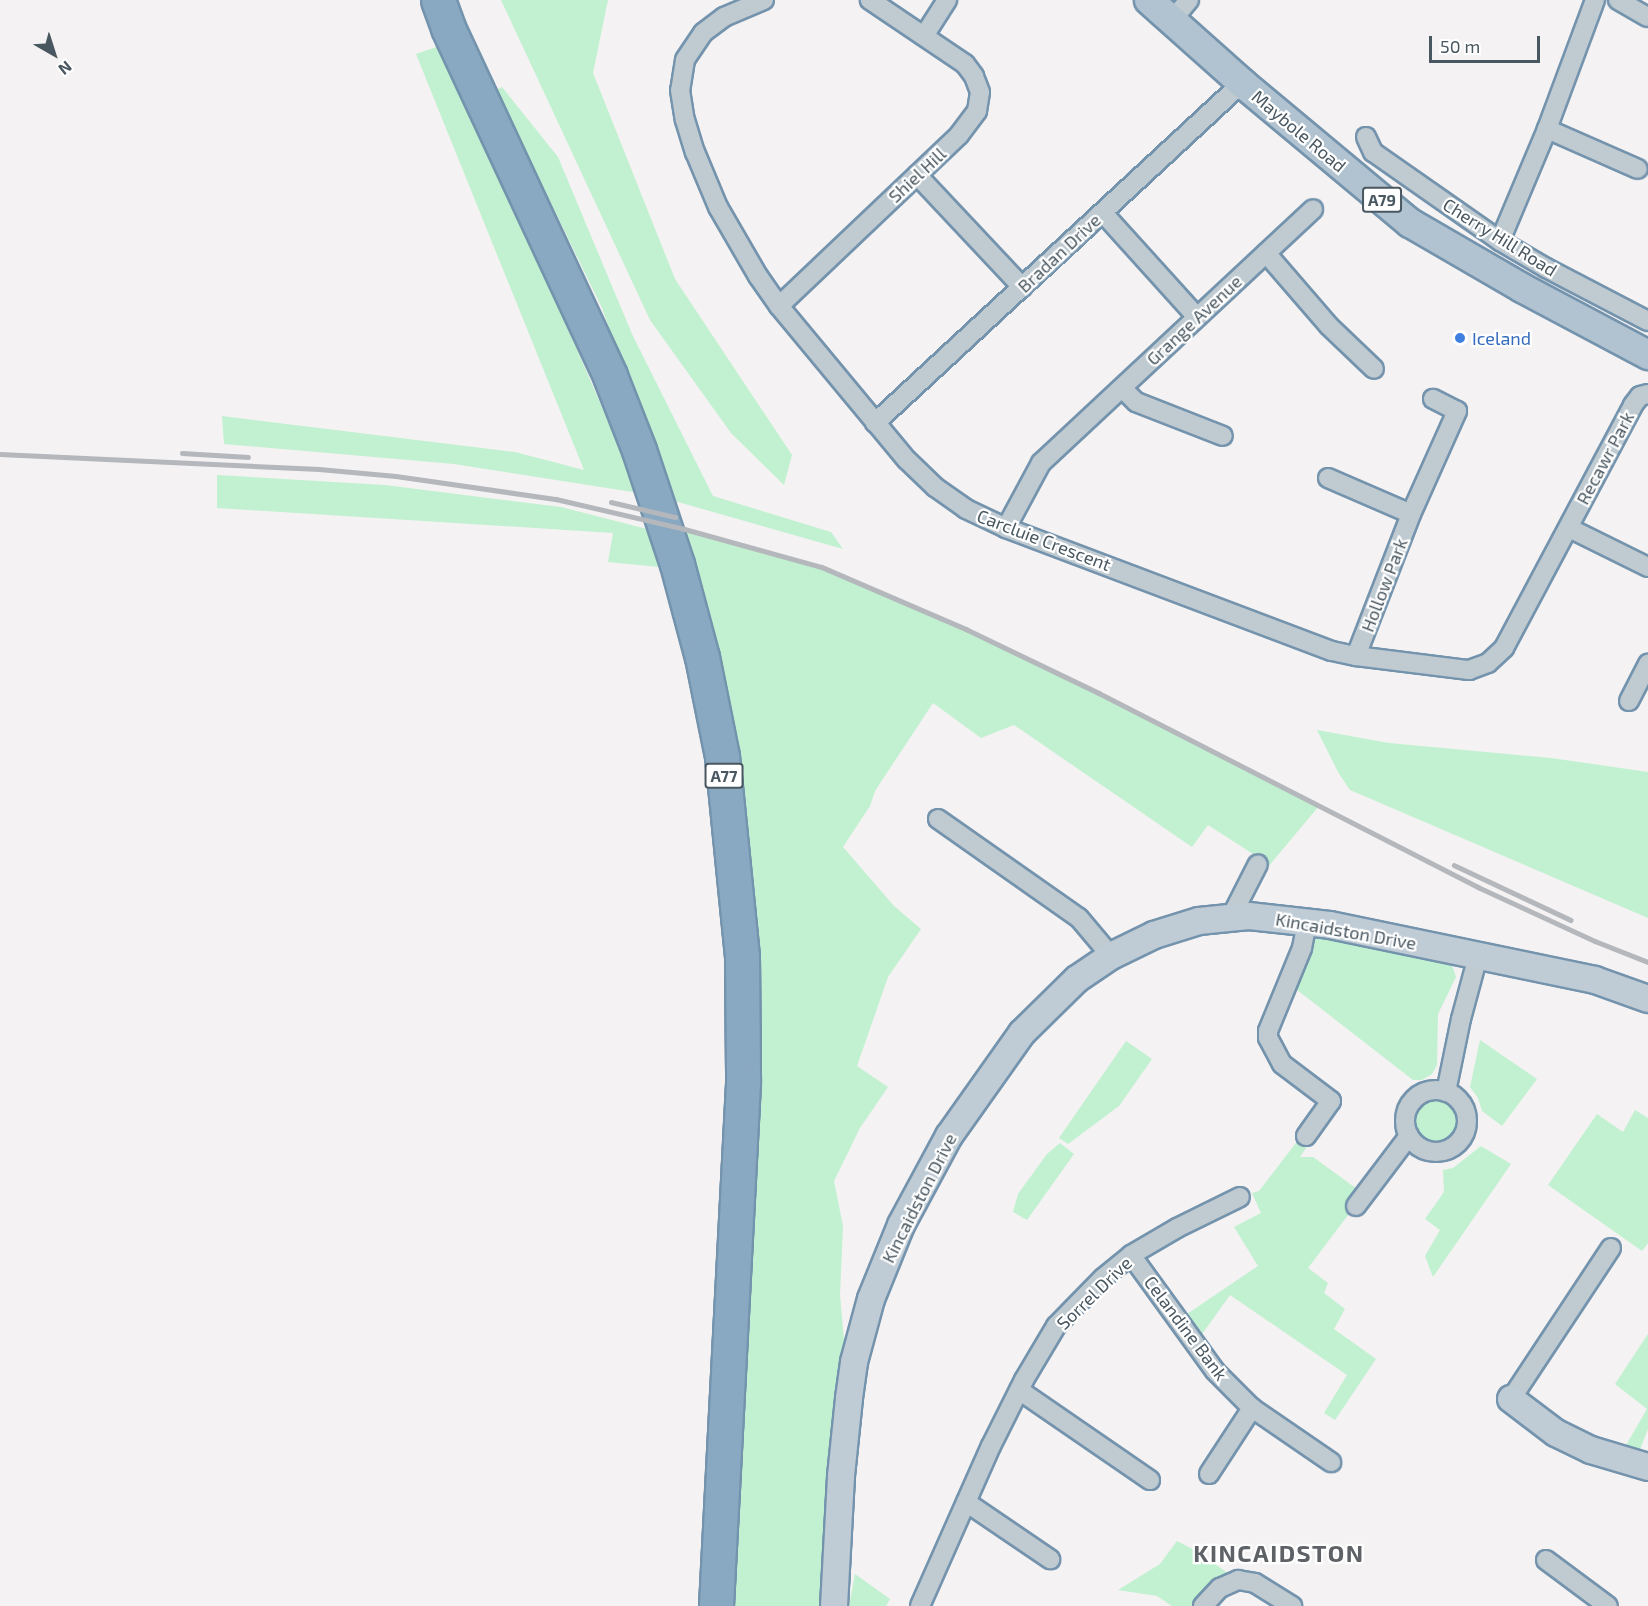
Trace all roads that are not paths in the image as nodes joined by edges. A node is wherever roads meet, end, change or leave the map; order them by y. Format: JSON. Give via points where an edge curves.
{"nodes":[{"id":1,"x":438,"y":0,"type":"edge"},
{"id":2,"x":764,"y":0,"type":"edge"},
{"id":3,"x":870,"y":0,"type":"edge"},
{"id":4,"x":947,"y":0,"type":"edge"},
{"id":5,"x":1149,"y":0,"type":"edge"},
{"id":6,"x":1595,"y":0,"type":"edge"},
{"id":7,"x":1618,"y":0,"type":"edge"},
{"id":8,"x":1181,"y":10,"type":"edge"},
{"id":9,"x":1648,"y":17,"type":"edge"},
{"id":10,"x":924,"y":36,"type":"junction"},
{"id":11,"x":1242,"y":83,"type":"junction"},
{"id":12,"x":1547,"y":129,"type":"junction"},
{"id":13,"x":1366,"y":137,"type":"dead end"},
{"id":14,"x":1638,"y":169,"type":"dead end"},
{"id":15,"x":917,"y":175,"type":"junction"},
{"id":16,"x":1313,"y":209,"type":"dead end"},
{"id":17,"x":1103,"y":213,"type":"junction"},
{"id":18,"x":1500,"y":241,"type":"junction"},
{"id":19,"x":1266,"y":253,"type":"junction"},
{"id":20,"x":1022,"y":287,"type":"junction"},
{"id":21,"x":779,"y":306,"type":"junction"},
{"id":22,"x":1197,"y":317,"type":"junction"},
{"id":23,"x":1648,"y":321,"type":"edge"},
{"id":24,"x":1648,"y":355,"type":"edge"},
{"id":25,"x":1374,"y":369,"type":"dead end"},
{"id":26,"x":1122,"y":388,"type":"junction"},
{"id":27,"x":1648,"y":394,"type":"edge"},
{"id":28,"x":1433,"y":399,"type":"dead end"},
{"id":29,"x":875,"y":423,"type":"junction"},
{"id":30,"x":1223,"y":436,"type":"dead end"},
{"id":31,"x":1328,"y":478,"type":"dead end"},
{"id":32,"x":1412,"y":514,"type":"junction"},
{"id":33,"x":1006,"y":528,"type":"junction"},
{"id":34,"x":1569,"y":528,"type":"junction"},
{"id":35,"x":1648,"y":567,"type":"edge"},
{"id":36,"x":1356,"y":656,"type":"junction"},
{"id":37,"x":1648,"y":664,"type":"edge"},
{"id":38,"x":1629,"y":701,"type":"dead end"},
{"id":39,"x":938,"y":819,"type":"dead end"},
{"id":40,"x":1258,"y":864,"type":"dead end"},
{"id":41,"x":1231,"y":917,"type":"junction"},
{"id":42,"x":1307,"y":922,"type":"junction"},
{"id":43,"x":1112,"y":956,"type":"junction"},
{"id":44,"x":1478,"y":956,"type":"junction"},
{"id":45,"x":1648,"y":999,"type":"edge"},
{"id":46,"x":1446,"y":1092,"type":"junction"},
{"id":47,"x":1306,"y":1136,"type":"dead end"},
{"id":48,"x":1409,"y":1136,"type":"junction"},
{"id":49,"x":1240,"y":1197,"type":"dead end"},
{"id":50,"x":1356,"y":1206,"type":"dead end"},
{"id":51,"x":1611,"y":1248,"type":"dead end"},
{"id":52,"x":1131,"y":1255,"type":"junction"},
{"id":53,"x":1019,"y":1390,"type":"junction"},
{"id":54,"x":1511,"y":1399,"type":"joint"},
{"id":55,"x":1252,"y":1408,"type":"junction"},
{"id":56,"x":1331,"y":1462,"type":"dead end"},
{"id":57,"x":1648,"y":1467,"type":"edge"},
{"id":58,"x":1209,"y":1474,"type":"dead end"},
{"id":59,"x":1150,"y":1480,"type":"dead end"},
{"id":60,"x":966,"y":1502,"type":"junction"},
{"id":61,"x":1050,"y":1559,"type":"dead end"},
{"id":62,"x":1546,"y":1560,"type":"dead end"},
{"id":63,"x":716,"y":1606,"type":"edge"},
{"id":64,"x":834,"y":1606,"type":"edge"},
{"id":65,"x":920,"y":1606,"type":"edge"},
{"id":66,"x":1203,"y":1606,"type":"edge"},
{"id":67,"x":1292,"y":1606,"type":"edge"},
{"id":68,"x":1608,"y":1606,"type":"edge"}],
"edges":[{"from":1,"to":63,"type":"highway","number":"A77","via":[[610,376],[639,450],[677,564],[702,657],[722,756],[742,957],[743,1083]]},
{"from":2,"to":21,"type":"street","name":"Carcluie Crescent","via":[[724,17],[703,33],[685,60],[680,90],[694,152],[718,207]]},
{"from":3,"to":10,"type":"street"},
{"from":4,"to":10,"type":"street"},
{"from":5,"to":8,"type":"main road","name":"Maybole Road","number":"A79"},
{"from":6,"to":12,"type":"street"},
{"from":7,"to":9,"type":"street"},
{"from":8,"to":11,"type":"main road","name":"Maybole Road","number":"A79"},
{"from":10,"to":15,"type":"street","name":"Shiel Hill","via":[[965,64],[980,92],[977,111],[959,135]]},
{"from":11,"to":17,"type":"street","name":"Bradan Drive"},
{"from":11,"to":24,"type":"main road","name":"Maybole Road","number":"A79","via":[[1410,223]]},
{"from":12,"to":14,"type":"street"},
{"from":12,"to":18,"type":"street"},
{"from":13,"to":18,"type":"street","name":"Cherry Hill Road","via":[[1373,152]]},
{"from":15,"to":20,"type":"street"},
{"from":15,"to":21,"type":"street","name":"Shiel Hill"},
{"from":16,"to":19,"type":"street","name":"Grange Avenue"},
{"from":17,"to":20,"type":"street","name":"Bradan Drive"},
{"from":17,"to":22,"type":"street"},
{"from":18,"to":23,"type":"street","name":"Cherry Hill Road"},
{"from":19,"to":22,"type":"street","name":"Grange Avenue"},
{"from":19,"to":25,"type":"street","via":[[1329,326]]},
{"from":20,"to":29,"type":"street","name":"Bradan Drive"},
{"from":21,"to":29,"type":"street","name":"Carcluie Crescent"},
{"from":22,"to":26,"type":"street","name":"Grange Avenue"},
{"from":26,"to":30,"type":"street","via":[[1136,402]]},
{"from":26,"to":33,"type":"street","name":"Grange Avenue","via":[[1041,463]]},
{"from":27,"to":34,"type":"street","name":"Recawr Park","via":[[1640,396],[1633,405]]},
{"from":28,"to":32,"type":"street","name":"Hollow Park","via":[[1457,411]]},
{"from":29,"to":33,"type":"street","name":"Carcluie Crescent","via":[[935,487],[966,509]]},
{"from":31,"to":32,"type":"street","name":"Hollow Park"},
{"from":32,"to":36,"type":"street","name":"Hollow Park"},
{"from":33,"to":36,"type":"street","name":"Carcluie Crescent","via":[[1332,651]]},
{"from":34,"to":35,"type":"street"},
{"from":34,"to":36,"type":"street","name":"Carcluie Crescent","via":[[1504,648],[1488,663],[1469,670]]},
{"from":37,"to":38,"type":"street"},
{"from":39,"to":43,"type":"street","via":[[1079,918]]},
{"from":40,"to":41,"type":"street"},
{"from":41,"to":42,"type":"street","name":"Kincaidston Drive"},
{"from":41,"to":43,"type":"street","name":"Kincaidston Drive","via":[[1199,921],[1154,935]]},
{"from":42,"to":44,"type":"street","name":"Kincaidston Drive"},
{"from":42,"to":47,"type":"street","via":[[1302,948],[1268,1038],[1282,1064],[1331,1101]]},
{"from":43,"to":64,"type":"street","name":"Kincaidston Drive","via":[[1077,979],[1022,1033],[949,1136],[901,1225],[871,1299],[854,1362],[841,1476]]},
{"from":44,"to":45,"type":"street","name":"Kincaidston Drive","via":[[1595,980]]},
{"from":44,"to":46,"type":"street"},
{"from":46,"to":48,"type":"street","via":[[1427,1091],[1412,1102],[1405,1119]]},
{"from":46,"to":48,"type":"street","via":[[1455,1096],[1465,1110],[1466,1128],[1457,1144],[1431,1151]]},
{"from":48,"to":50,"type":"street"},
{"from":49,"to":52,"type":"street","name":"Sorrel Drive"},
{"from":51,"to":54,"type":"street"},
{"from":52,"to":53,"type":"street","name":"Sorrel Drive","via":[[1056,1326]]},
{"from":52,"to":55,"type":"street","name":"Celandine Bank","via":[[1215,1371]]},
{"from":53,"to":59,"type":"street"},
{"from":53,"to":60,"type":"street","name":"Sorrel Drive"},
{"from":54,"to":57,"type":"street","via":[[1556,1433],[1591,1450]]},
{"from":55,"to":56,"type":"street","name":"Celandine Bank"},
{"from":55,"to":58,"type":"street"},
{"from":60,"to":61,"type":"street"},
{"from":60,"to":65,"type":"street","name":"Sorrel Drive"},
{"from":62,"to":68,"type":"street"},
{"from":66,"to":67,"type":"street","via":[[1220,1588],[1238,1580],[1255,1583]]}]}
